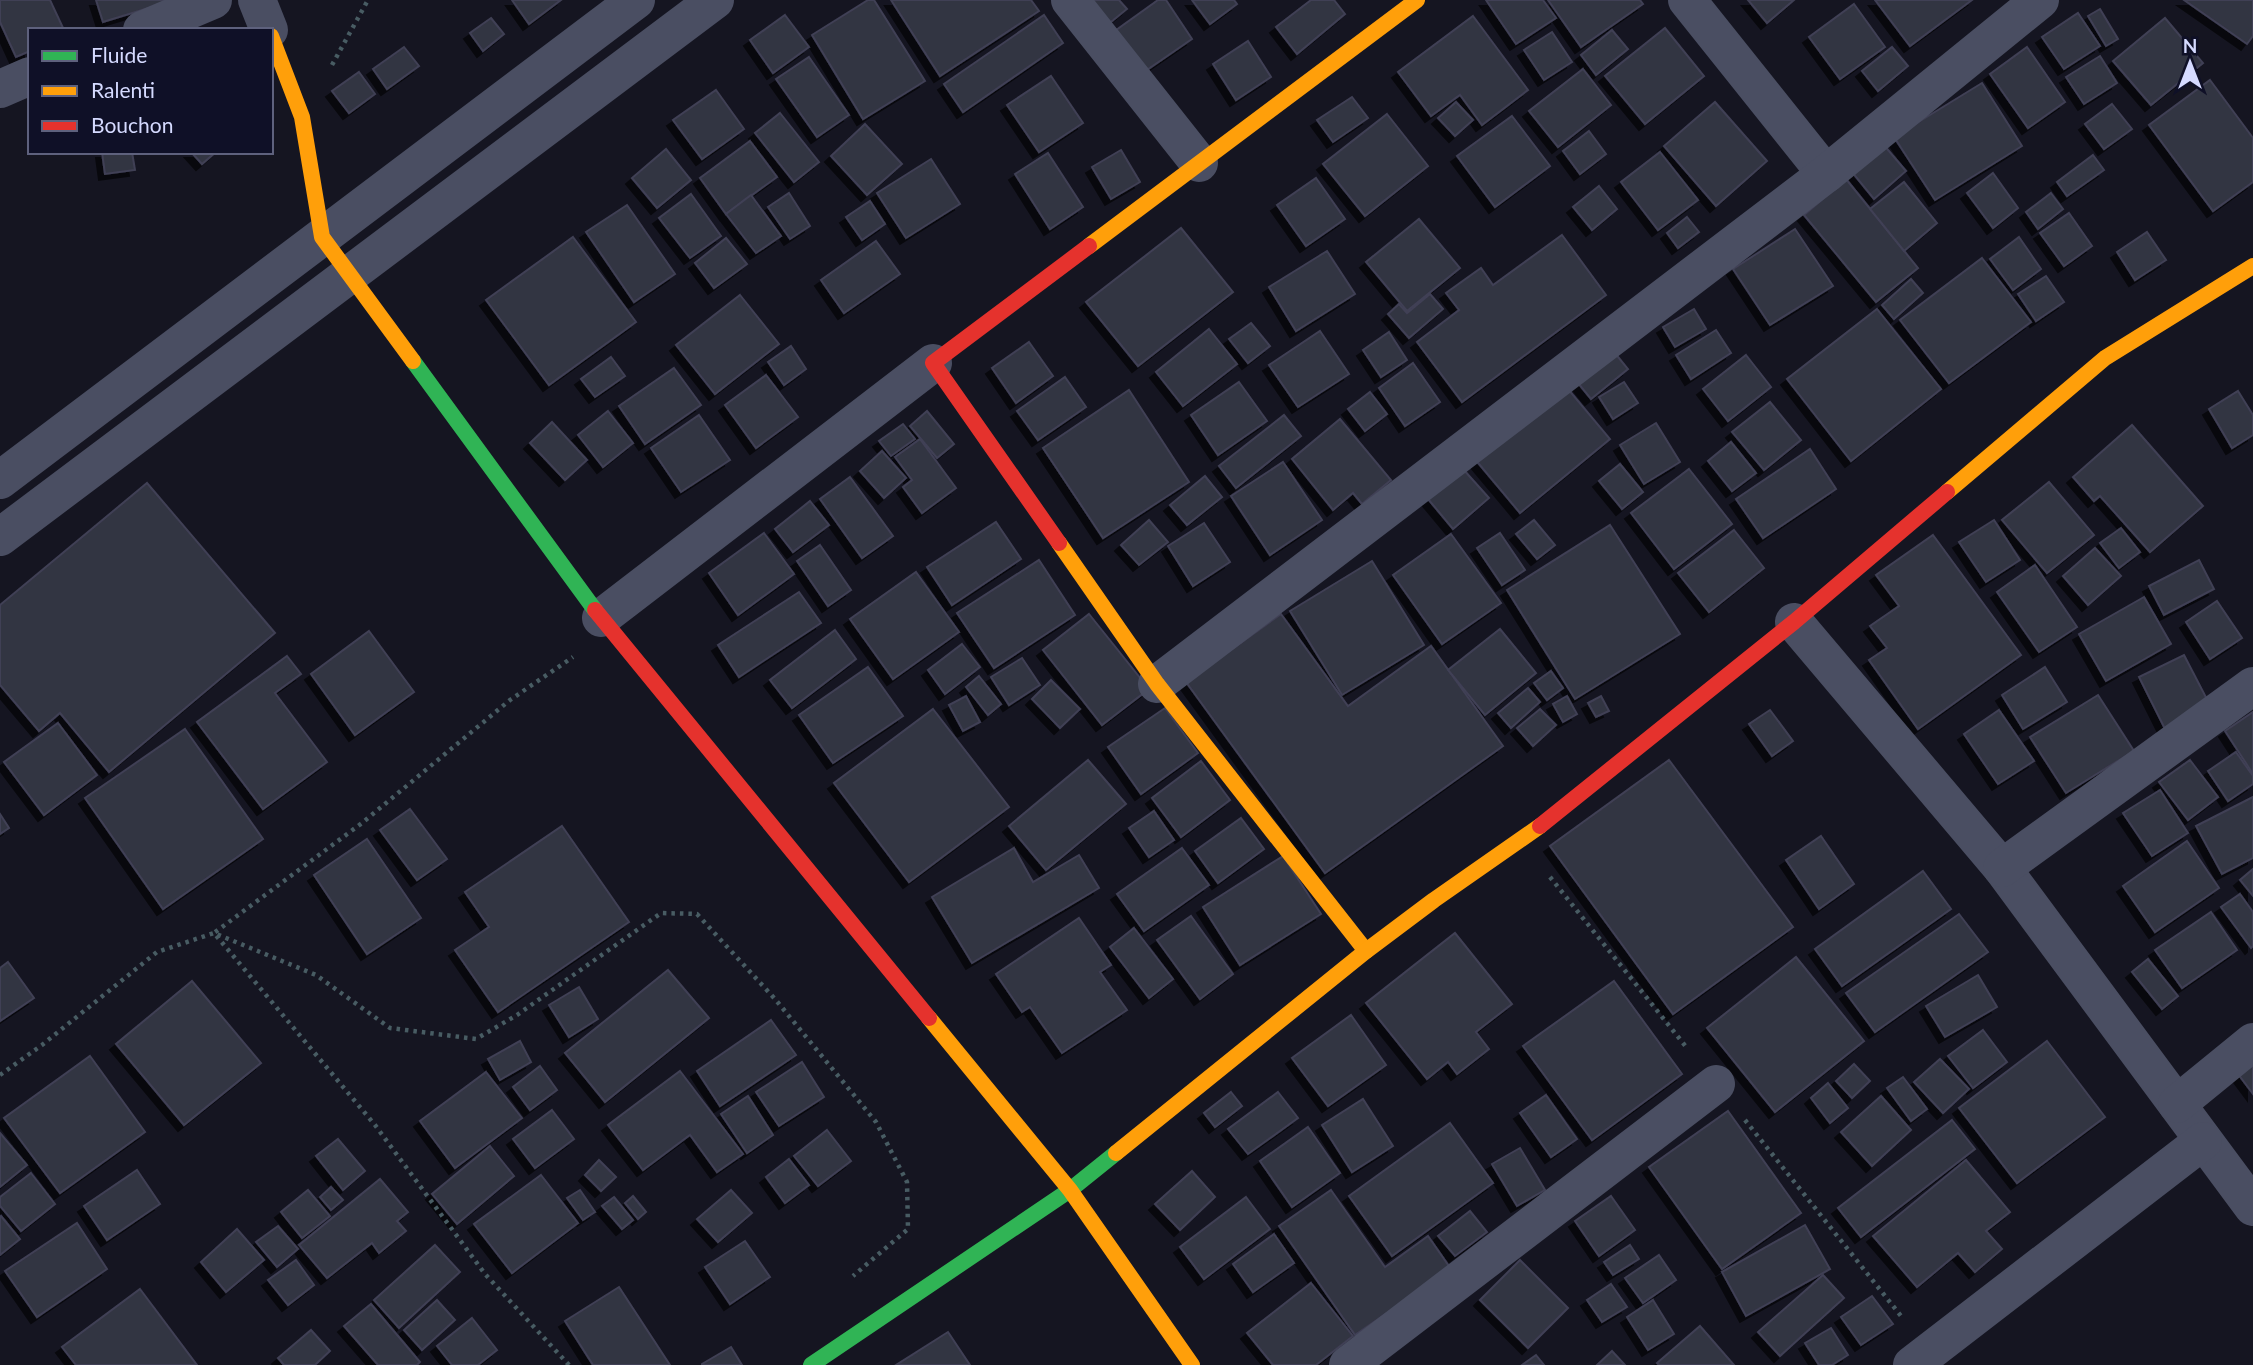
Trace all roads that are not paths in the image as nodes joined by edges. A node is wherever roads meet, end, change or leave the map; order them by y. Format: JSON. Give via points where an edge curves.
{"nodes":[{"id":1,"x":213,"y":0,"type":"edge"},
{"id":2,"x":257,"y":0,"type":"edge"},
{"id":3,"x":636,"y":0,"type":"edge"},
{"id":4,"x":715,"y":0,"type":"edge"},
{"id":5,"x":1070,"y":0,"type":"edge"},
{"id":6,"x":1417,"y":0,"type":"edge"},
{"id":7,"x":1687,"y":0,"type":"edge"},
{"id":8,"x":2040,"y":0,"type":"edge"},
{"id":9,"x":147,"y":28,"type":"edge"},
{"id":10,"x":268,"y":28,"type":"edge"},
{"id":11,"x":273,"y":41,"type":"edge"},
{"id":12,"x":28,"y":77,"type":"edge"},
{"id":13,"x":0,"y":89,"type":"edge"},
{"id":14,"x":1199,"y":163,"type":"junction"},
{"id":15,"x":1826,"y":174,"type":"junction"},
{"id":16,"x":322,"y":236,"type":"junction"},
{"id":17,"x":2253,"y":265,"type":"edge"},
{"id":18,"x":351,"y":273,"type":"junction"},
{"id":19,"x":933,"y":363,"type":"junction"},
{"id":20,"x":58,"y":436,"type":"junction"},
{"id":21,"x":87,"y":471,"type":"junction"},
{"id":22,"x":0,"y":480,"type":"edge"},
{"id":23,"x":0,"y":537,"type":"edge"},
{"id":24,"x":1794,"y":622,"type":"junction"},
{"id":25,"x":606,"y":625,"type":"junction"},
{"id":26,"x":1157,"y":684,"type":"junction"},
{"id":27,"x":2253,"y":686,"type":"edge"},
{"id":28,"x":2002,"y":868,"type":"junction"},
{"id":29,"x":1366,"y":951,"type":"junction"},
{"id":30,"x":2253,"y":1042,"type":"edge"},
{"id":31,"x":1717,"y":1084,"type":"dead end"},
{"id":32,"x":2177,"y":1104,"type":"junction"},
{"id":33,"x":2203,"y":1141,"type":"junction"},
{"id":34,"x":1070,"y":1191,"type":"junction"},
{"id":35,"x":2253,"y":1207,"type":"edge"},
{"id":36,"x":811,"y":1365,"type":"edge"},
{"id":37,"x":1192,"y":1365,"type":"edge"},
{"id":38,"x":1348,"y":1365,"type":"edge"},
{"id":39,"x":1912,"y":1365,"type":"edge"}],
"edges":[{"from":1,"to":9,"type":"street"},
{"from":2,"to":10,"type":"street"},
{"from":3,"to":16,"type":"street"},
{"from":4,"to":18,"type":"street"},
{"from":5,"to":14,"type":"street"},
{"from":6,"to":14,"type":"street"},
{"from":7,"to":15,"type":"street"},
{"from":8,"to":15,"type":"street"},
{"from":11,"to":16,"type":"street","via":[[302,117]]},
{"from":12,"to":13,"type":"street"},
{"from":14,"to":19,"type":"street"},
{"from":15,"to":26,"type":"street"},
{"from":16,"to":18,"type":"street"},
{"from":16,"to":20,"type":"street"},
{"from":17,"to":24,"type":"street","via":[[2105,358]]},
{"from":18,"to":21,"type":"street"},
{"from":18,"to":25,"type":"street"},
{"from":19,"to":25,"type":"street"},
{"from":19,"to":26,"type":"street"},
{"from":20,"to":21,"type":"street"},
{"from":20,"to":22,"type":"street"},
{"from":21,"to":23,"type":"street"},
{"from":24,"to":28,"type":"street"},
{"from":24,"to":29,"type":"street","via":[[1522,841]]},
{"from":25,"to":34,"type":"street"},
{"from":26,"to":29,"type":"street"},
{"from":27,"to":28,"type":"street"},
{"from":28,"to":32,"type":"street"},
{"from":29,"to":34,"type":"street"},
{"from":30,"to":32,"type":"street"},
{"from":31,"to":38,"type":"street"},
{"from":32,"to":33,"type":"street"},
{"from":33,"to":35,"type":"street"},
{"from":33,"to":39,"type":"street"},
{"from":34,"to":36,"type":"street"},
{"from":34,"to":37,"type":"street"}]}
